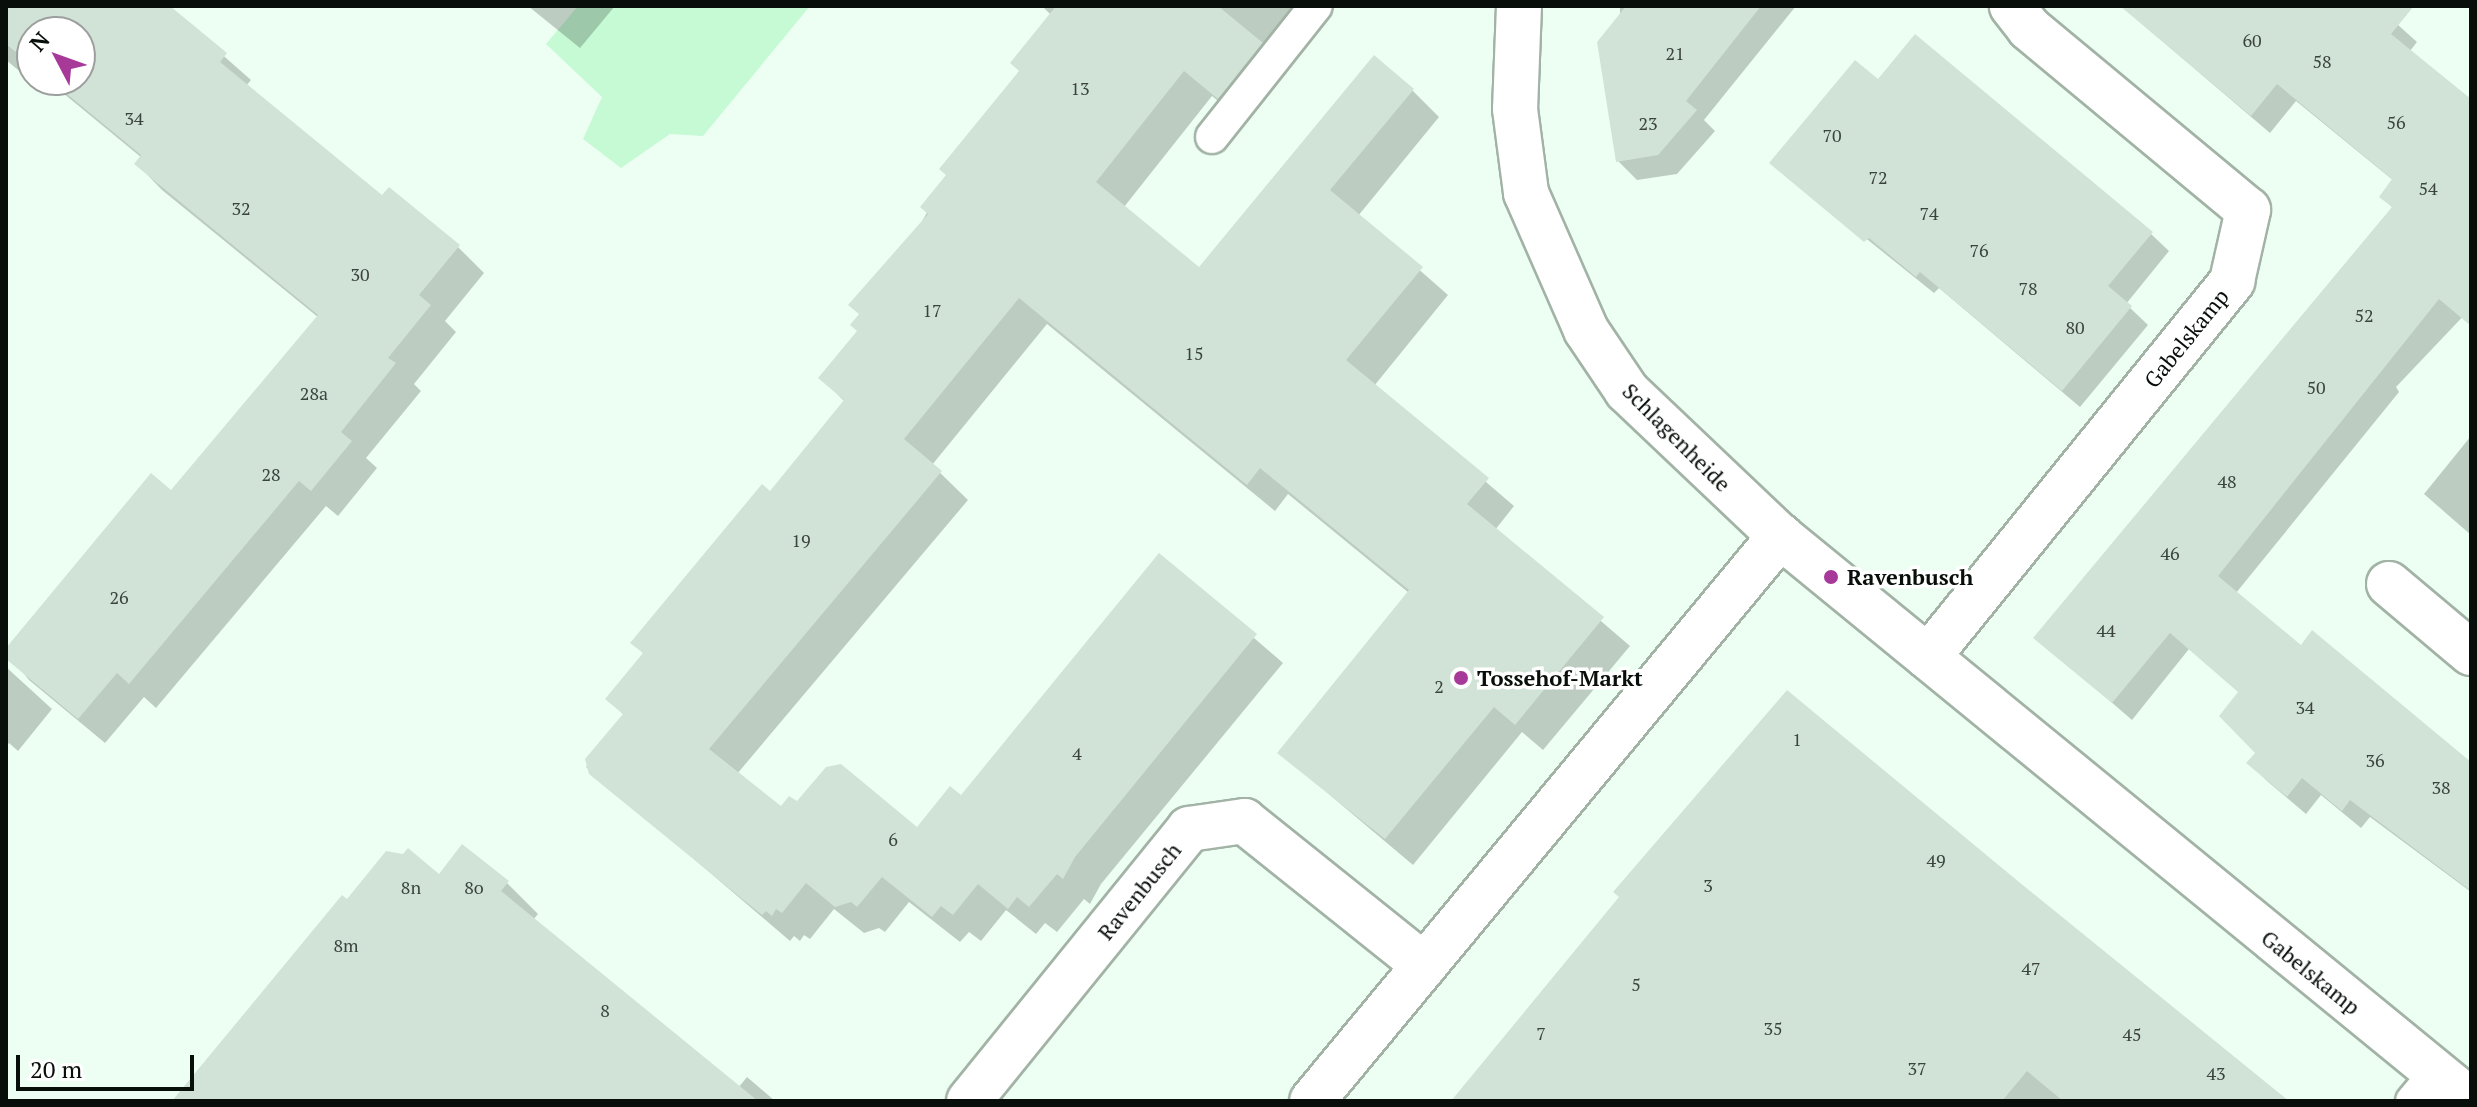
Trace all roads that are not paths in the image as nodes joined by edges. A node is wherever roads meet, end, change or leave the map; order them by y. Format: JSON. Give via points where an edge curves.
{"nodes":[{"id":1,"x":1316,"y":6,"type":"edge"},
{"id":2,"x":1519,"y":6,"type":"edge"},
{"id":3,"x":2012,"y":6,"type":"edge"},
{"id":4,"x":1212,"y":137,"type":"dead end"},
{"id":5,"x":1780,"y":536,"type":"junction"},
{"id":6,"x":2389,"y":584,"type":"dead end"},
{"id":7,"x":2471,"y":653,"type":"edge"},
{"id":8,"x":1928,"y":657,"type":"junction"},
{"id":9,"x":1424,"y":965,"type":"junction"},
{"id":10,"x":2424,"y":1088,"type":"edge"},
{"id":11,"x":1327,"y":1096,"type":"edge"},
{"id":12,"x":969,"y":1101,"type":"edge"},
{"id":13,"x":2471,"y":1101,"type":"edge"}],
"edges":[{"from":1,"to":4,"type":"lane"},
{"from":2,"to":5,"type":"street","name":"Schlagenheide","via":[[1515,109],[1526,193],[1560,278],[1627,391]]},
{"from":3,"to":8,"type":"street","name":"Gabelskamp","via":[[2029,28],[2248,210],[2232,281]]},
{"from":5,"to":8,"type":"street","name":"Gabelskamp"},
{"from":5,"to":9,"type":"street"},
{"from":6,"to":7,"type":"street"},
{"from":8,"to":10,"type":"street","name":"Gabelskamp"},
{"from":9,"to":11,"type":"street"},
{"from":9,"to":12,"type":"street","name":"Ravenbusch","via":[[1244,821],[1189,829]]},
{"from":10,"to":13,"type":"street","name":"Gabelskamp"}]}
